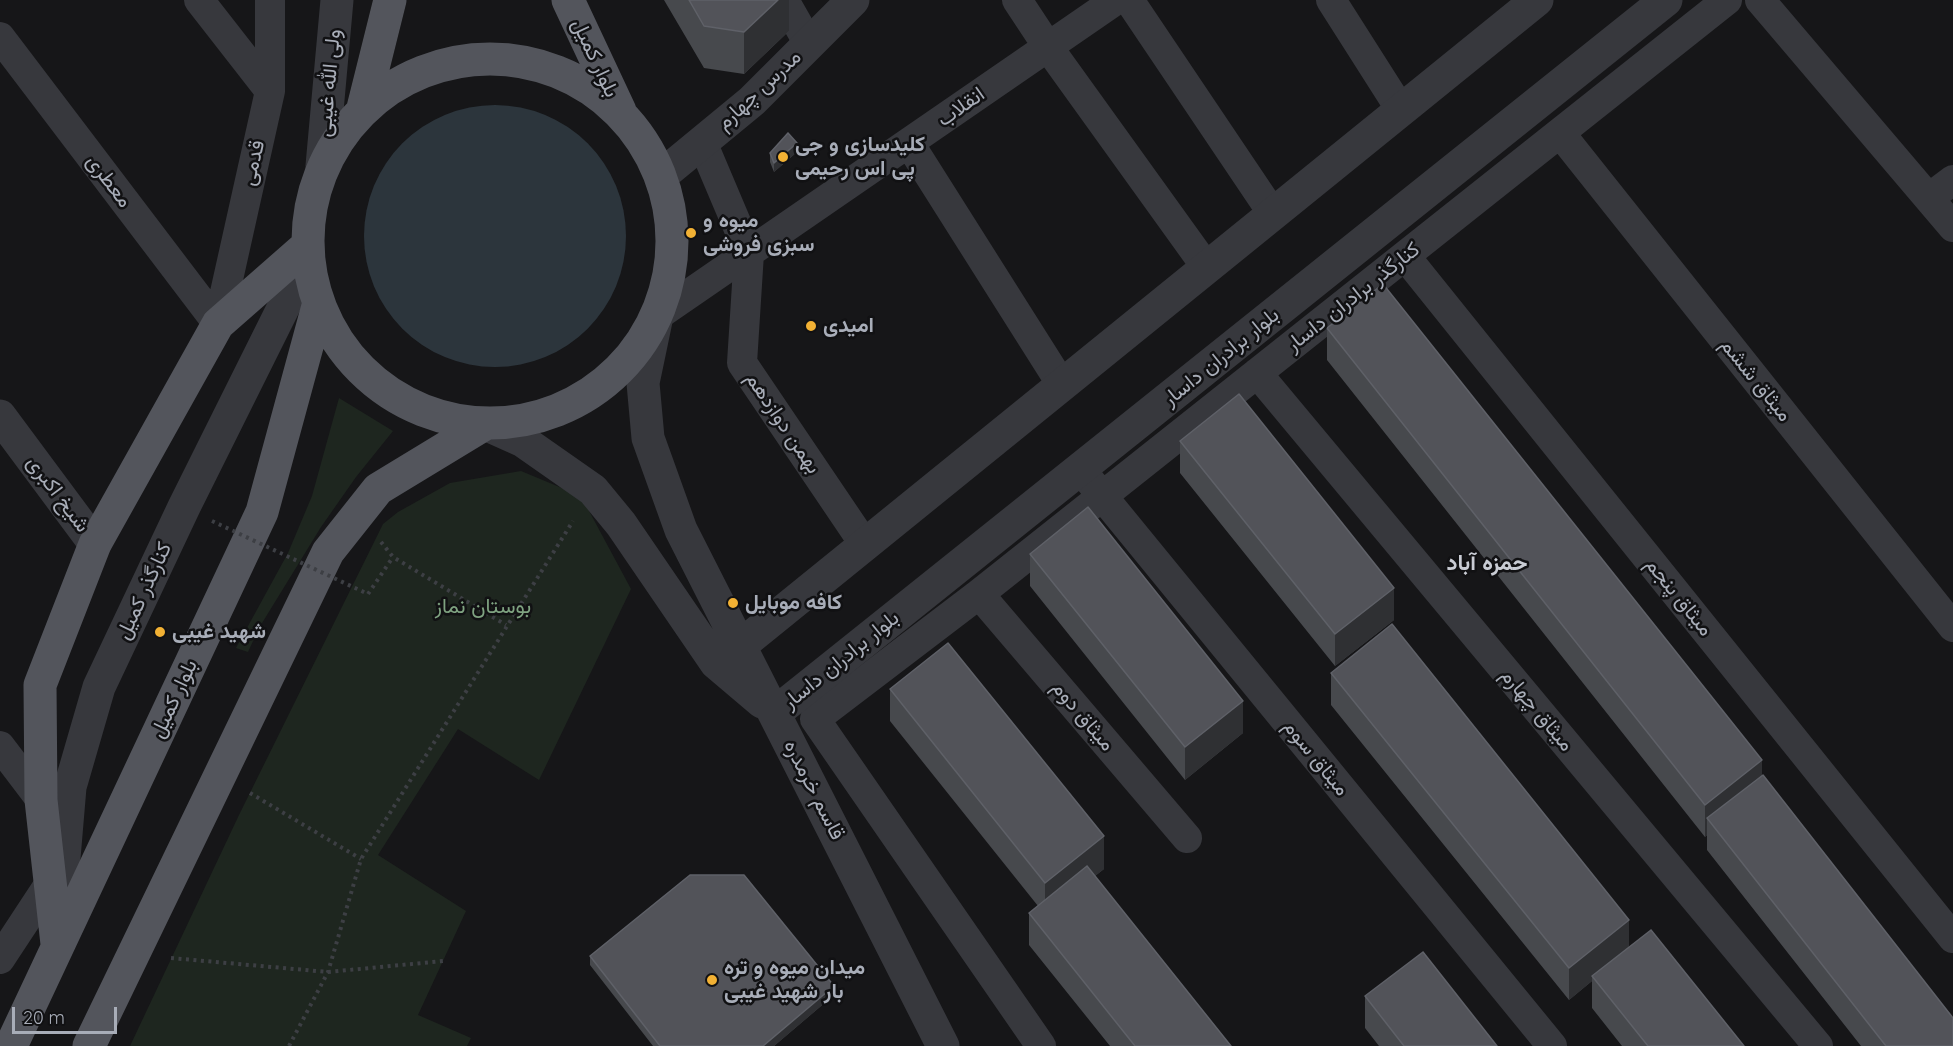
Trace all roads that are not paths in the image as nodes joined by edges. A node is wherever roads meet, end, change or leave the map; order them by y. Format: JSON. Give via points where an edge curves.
{"nodes":[{"id":1,"x":199,"y":0,"type":"edge"},
{"id":2,"x":270,"y":0,"type":"edge"},
{"id":3,"x":337,"y":0,"type":"edge"},
{"id":4,"x":390,"y":0,"type":"edge"},
{"id":5,"x":568,"y":0,"type":"edge"},
{"id":6,"x":784,"y":0,"type":"edge"},
{"id":7,"x":853,"y":0,"type":"edge"},
{"id":8,"x":1017,"y":0,"type":"edge"},
{"id":9,"x":1116,"y":0,"type":"edge"},
{"id":10,"x":1129,"y":0,"type":"edge"},
{"id":11,"x":1331,"y":0,"type":"edge"},
{"id":12,"x":1537,"y":0,"type":"edge"},
{"id":13,"x":1666,"y":0,"type":"edge"},
{"id":14,"x":1727,"y":0,"type":"edge"},
{"id":15,"x":1760,"y":0,"type":"edge"},
{"id":16,"x":0,"y":38,"type":"edge"},
{"id":17,"x":809,"y":44,"type":"junction"},
{"id":18,"x":1048,"y":47,"type":"junction"},
{"id":19,"x":270,"y":91,"type":"junction"},
{"id":20,"x":363,"y":108,"type":"junction"},
{"id":21,"x":1401,"y":111,"type":"junction"},
{"id":22,"x":622,"y":116,"type":"junction"},
{"id":23,"x":1560,"y":133,"type":"junction"},
{"id":24,"x":702,"y":142,"type":"junction"},
{"id":25,"x":909,"y":143,"type":"junction"},
{"id":26,"x":322,"y":166,"type":"junction"},
{"id":27,"x":661,"y":176,"type":"junction"},
{"id":28,"x":1953,"y":180,"type":"edge"},
{"id":29,"x":1929,"y":198,"type":"junction"},
{"id":30,"x":1273,"y":214,"type":"junction"},
{"id":31,"x":1953,"y":227,"type":"edge"},
{"id":32,"x":307,"y":253,"type":"junction"},
{"id":33,"x":749,"y":253,"type":"junction"},
{"id":34,"x":1405,"y":256,"type":"junction"},
{"id":35,"x":1207,"y":268,"type":"junction"},
{"id":36,"x":318,"y":306,"type":"junction"},
{"id":37,"x":657,"y":316,"type":"junction"},
{"id":38,"x":218,"y":324,"type":"junction"},
{"id":39,"x":1257,"y":373,"type":"junction"},
{"id":40,"x":1062,"y":385,"type":"junction"},
{"id":41,"x":0,"y":416,"type":"edge"},
{"id":42,"x":485,"y":424,"type":"junction"},
{"id":43,"x":1080,"y":469,"type":"junction"},
{"id":44,"x":1102,"y":497,"type":"junction"},
{"id":45,"x":95,"y":544,"type":"junction"},
{"id":46,"x":865,"y":545,"type":"junction"},
{"id":47,"x":980,"y":594,"type":"junction"},
{"id":48,"x":1953,"y":627,"type":"edge"},
{"id":49,"x":740,"y":646,"type":"junction"},
{"id":50,"x":775,"y":713,"type":"junction"},
{"id":51,"x":814,"y":719,"type":"junction"},
{"id":52,"x":0,"y":746,"type":"edge"},
{"id":53,"x":41,"y":800,"type":"junction"},
{"id":54,"x":1187,"y":838,"type":"dead end"},
{"id":55,"x":50,"y":883,"type":"junction"},
{"id":56,"x":1953,"y":938,"type":"edge"},
{"id":57,"x":57,"y":944,"type":"junction"},
{"id":58,"x":0,"y":959,"type":"edge"},
{"id":59,"x":11,"y":1046,"type":"edge"},
{"id":60,"x":89,"y":1046,"type":"edge"},
{"id":61,"x":943,"y":1046,"type":"edge"},
{"id":62,"x":1041,"y":1046,"type":"edge"},
{"id":63,"x":1552,"y":1046,"type":"edge"},
{"id":64,"x":1818,"y":1046,"type":"edge"}],
"edges":[{"from":1,"to":19,"type":"street"},
{"from":2,"to":19,"type":"street","name":"قدمی"},
{"from":3,"to":26,"type":"street","name":"ولی الله غیبی"},
{"from":4,"to":20,"type":"main road"},
{"from":5,"to":22,"type":"main road","name":"بلوار کمیل"},
{"from":6,"to":17,"type":"street"},
{"from":7,"to":17,"type":"street","name":"مدرس چهارم"},
{"from":8,"to":18,"type":"street"},
{"from":9,"to":18,"type":"street","name":"انقلاب"},
{"from":10,"to":30,"type":"street"},
{"from":11,"to":21,"type":"street"},
{"from":12,"to":21,"type":"street"},
{"from":13,"to":43,"type":"street","name":"بلوار برادران داسار"},
{"from":14,"to":23,"type":"street","name":"کنارگذر برادران داسار"},
{"from":15,"to":29,"type":"street"},
{"from":16,"to":38,"type":"street","name":"معطری"},
{"from":17,"to":24,"type":"street","name":"مدرس چهارم","via":[[752,101]]},
{"from":18,"to":25,"type":"street","name":"انقلاب"},
{"from":18,"to":35,"type":"street"},
{"from":19,"to":38,"type":"street","name":"قدمی"},
{"from":20,"to":22,"type":"main road","via":[[410,76],[465,60],[523,61],[577,81]]},
{"from":20,"to":26,"type":"main road"},
{"from":21,"to":30,"type":"street"},
{"from":22,"to":27,"type":"main road","via":[[645,144]]},
{"from":23,"to":34,"type":"street","name":"کنارگذر برادران داسار"},
{"from":23,"to":48,"type":"street","name":"میثاق ششم"},
{"from":24,"to":27,"type":"street","name":"مدرس چهارم"},
{"from":24,"to":33,"type":"street"},
{"from":25,"to":33,"type":"street","name":"انقلاب"},
{"from":25,"to":40,"type":"street"},
{"from":26,"to":32,"type":"main road","via":[[308,212]]},
{"from":27,"to":37,"type":"main road","via":[[672,222],[671,270]]},
{"from":28,"to":29,"type":"street"},
{"from":29,"to":31,"type":"street"},
{"from":30,"to":35,"type":"street"},
{"from":32,"to":36,"type":"main road"},
{"from":32,"to":38,"type":"main road"},
{"from":32,"to":57,"type":"street","name":"کنارگذر کمیل","via":[[99,687],[70,787]]},
{"from":33,"to":37,"type":"street","name":"انقلاب"},
{"from":33,"to":46,"type":"street","name":"بهمن دوازدهم","via":[[742,363]]},
{"from":34,"to":39,"type":"street","name":"کنارگذر برادران داسار"},
{"from":34,"to":56,"type":"street","name":"میثاق پنجم"},
{"from":35,"to":40,"type":"street"},
{"from":36,"to":42,"type":"main road","via":[[345,353],[384,391],[432,414]]},
{"from":36,"to":57,"type":"main road","name":"بلوار کمیل","via":[[262,512]]},
{"from":37,"to":42,"type":"main road","via":[[629,361],[588,396],[538,417]]},
{"from":37,"to":49,"type":"street","via":[[643,383],[648,438],[681,530]]},
{"from":38,"to":45,"type":"main road"},
{"from":39,"to":44,"type":"street","name":"کنارگذر برادران داسار"},
{"from":39,"to":64,"type":"street","name":"میثاق چهارم"},
{"from":40,"to":46,"type":"street"},
{"from":41,"to":45,"type":"street","name":"شیخ اکبری"},
{"from":42,"to":50,"type":"street","name":"قاسم خرمدره","via":[[523,441],[593,490],[621,524],[716,663]]},
{"from":42,"to":60,"type":"main road","via":[[378,489],[327,552]]},
{"from":43,"to":44,"type":"street","name":"میثاق سوم"},
{"from":43,"to":50,"type":"street","name":"بلوار برادران داسار"},
{"from":44,"to":47,"type":"street","name":"کنارگذر برادران داسار"},
{"from":44,"to":63,"type":"street","name":"میثاق سوم"},
{"from":45,"to":53,"type":"main road","via":[[40,685]]},
{"from":46,"to":49,"type":"street"},
{"from":47,"to":51,"type":"street","name":"کنارگذر برادران داسار"},
{"from":47,"to":54,"type":"street","name":"میثاق دوم"},
{"from":49,"to":50,"type":"street"},
{"from":50,"to":51,"type":"street"},
{"from":50,"to":61,"type":"street","name":"قاسم خرمدره"},
{"from":51,"to":62,"type":"street"},
{"from":52,"to":53,"type":"street"},
{"from":53,"to":55,"type":"main road"},
{"from":55,"to":57,"type":"main road"},
{"from":55,"to":58,"type":"street"},
{"from":57,"to":59,"type":"main road","name":"بلوار کمیل"}]}
